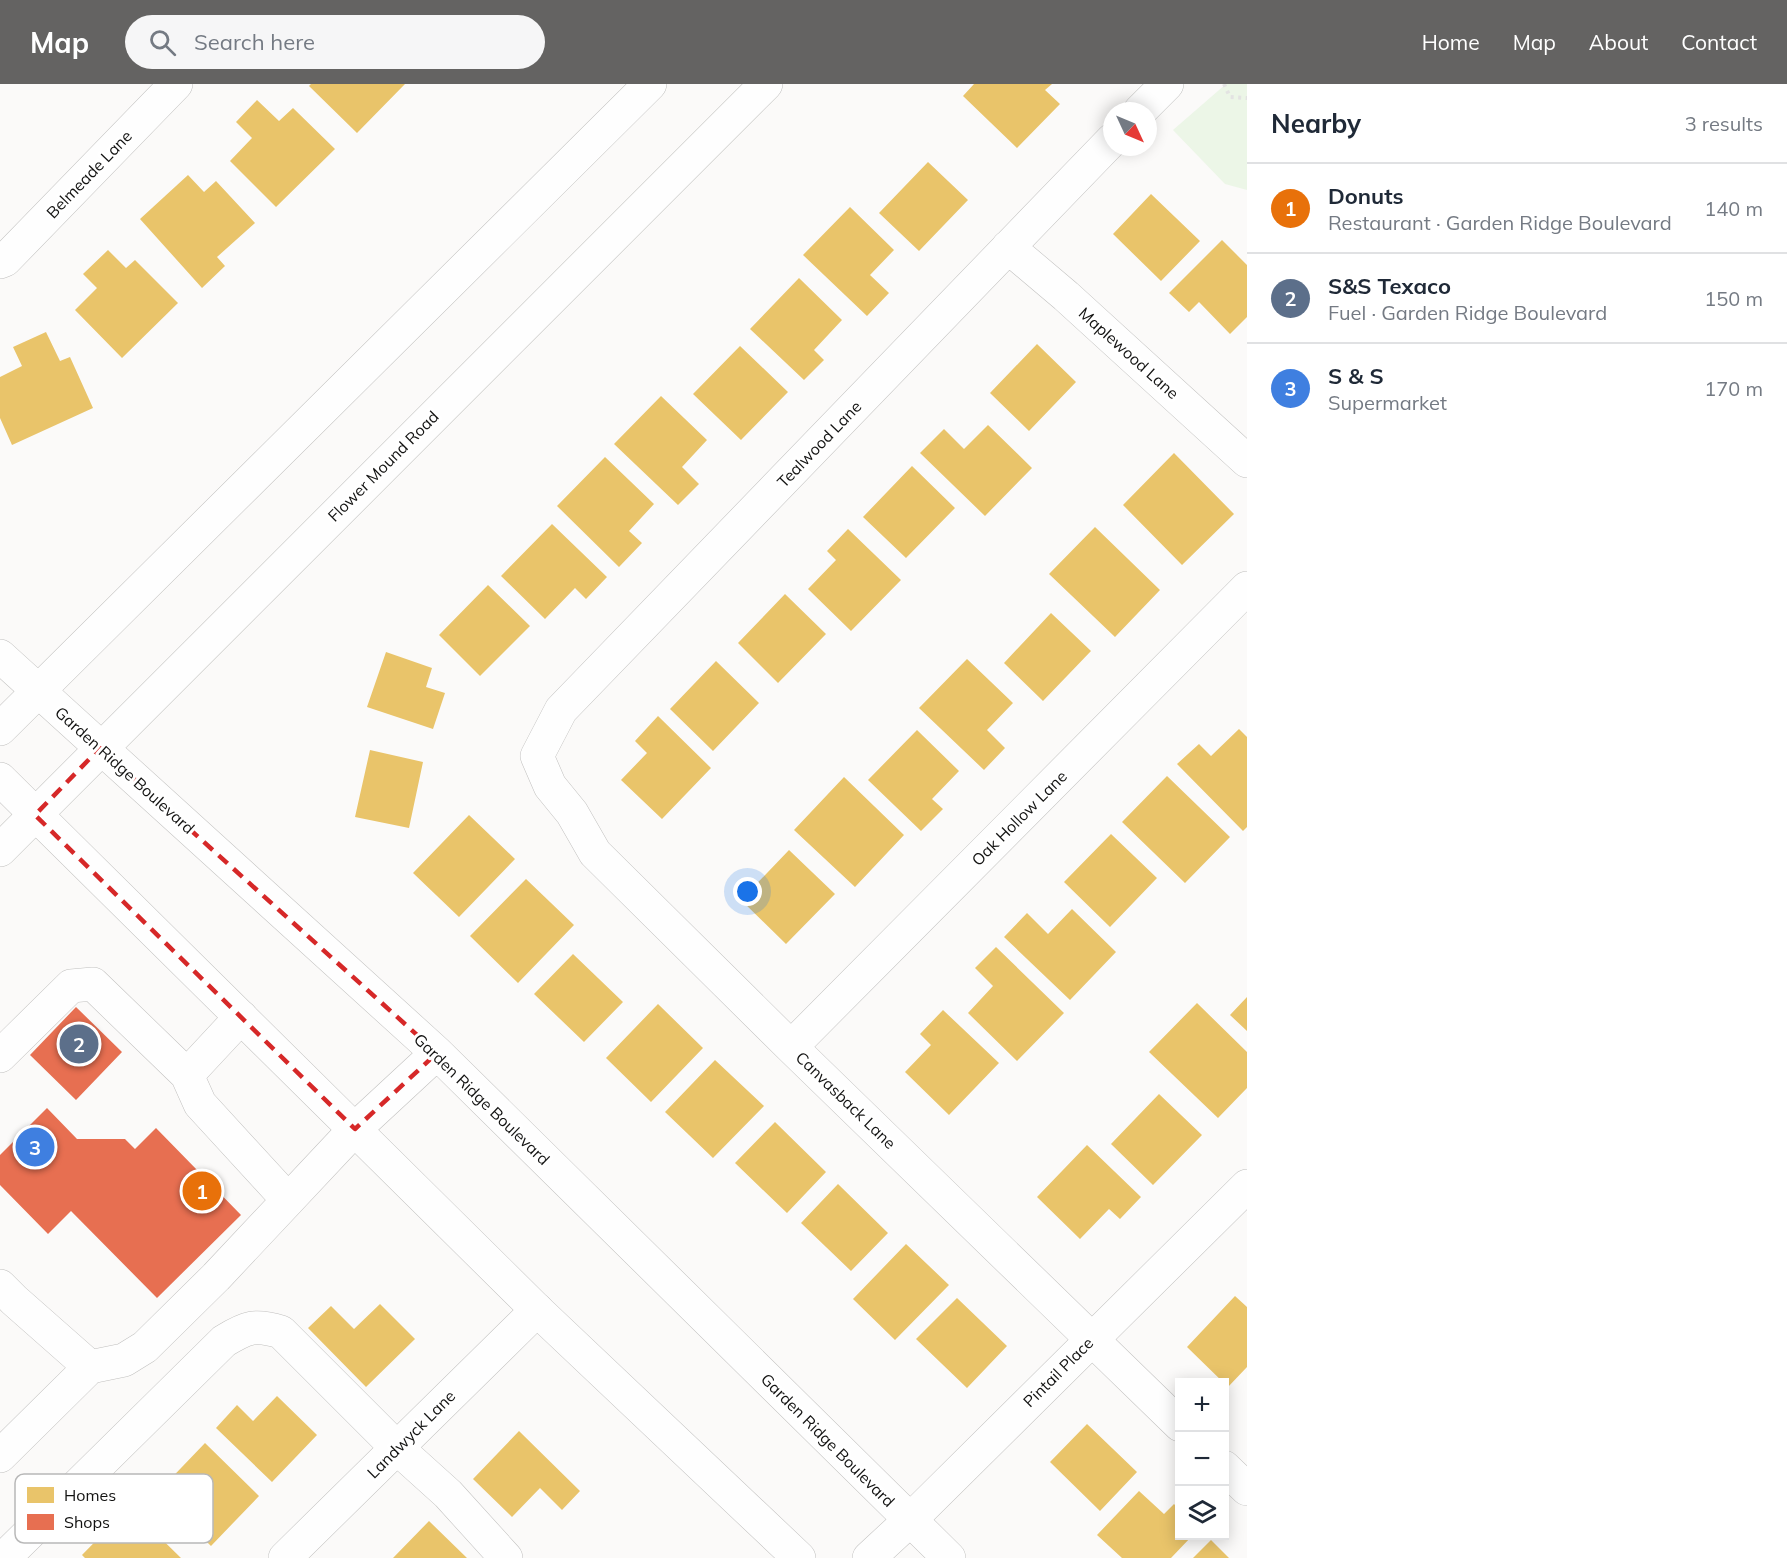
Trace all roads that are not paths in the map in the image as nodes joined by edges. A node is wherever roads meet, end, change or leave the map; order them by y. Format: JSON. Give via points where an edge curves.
{"nodes":[{"id":1,"x":176,"y":84,"type":"edge"},
{"id":2,"x":650,"y":84,"type":"edge"},
{"id":3,"x":766,"y":84,"type":"edge"},
{"id":4,"x":1167,"y":84,"type":"edge"},
{"id":5,"x":1149,"y":102,"type":"edge"},
{"id":6,"x":1103,"y":149,"type":"edge"},
{"id":7,"x":1008,"y":247,"type":"junction"},
{"id":8,"x":0,"y":262,"type":"edge"},
{"id":9,"x":1247,"y":461,"type":"edge"},
{"id":10,"x":1247,"y":588,"type":"edge"},
{"id":11,"x":0,"y":656,"type":"edge"},
{"id":12,"x":37,"y":690,"type":"junction"},
{"id":13,"x":0,"y":729,"type":"edge"},
{"id":14,"x":100,"y":748,"type":"junction"},
{"id":15,"x":537,"y":756,"type":"joint"},
{"id":16,"x":0,"y":779,"type":"edge"},
{"id":17,"x":35,"y":814,"type":"junction"},
{"id":18,"x":0,"y":850,"type":"edge"},
{"id":19,"x":242,"y":1017,"type":"junction"},
{"id":20,"x":791,"y":1047,"type":"junction"},
{"id":21,"x":437,"y":1053,"type":"junction"},
{"id":22,"x":0,"y":1056,"type":"edge"},
{"id":23,"x":187,"y":1075,"type":"junction"},
{"id":24,"x":355,"y":1129,"type":"junction"},
{"id":25,"x":1247,"y":1186,"type":"edge"},
{"id":26,"x":288,"y":1200,"type":"junction"},
{"id":27,"x":5,"y":1300,"type":"edge"},
{"id":28,"x":537,"y":1310,"type":"junction"},
{"id":29,"x":1092,"y":1338,"type":"junction"},
{"id":30,"x":90,"y":1367,"type":"junction"},
{"id":31,"x":1175,"y":1421,"type":"edge"},
{"id":32,"x":397,"y":1448,"type":"junction"},
{"id":33,"x":0,"y":1456,"type":"edge"},
{"id":34,"x":1229,"y":1472,"type":"edge"},
{"id":35,"x":89,"y":1474,"type":"edge"},
{"id":36,"x":1247,"y":1489,"type":"edge"},
{"id":37,"x":910,"y":1520,"type":"junction"},
{"id":38,"x":19,"y":1543,"type":"edge"},
{"id":39,"x":4,"y":1558,"type":"edge"},
{"id":40,"x":285,"y":1558,"type":"edge"},
{"id":41,"x":506,"y":1558,"type":"edge"},
{"id":42,"x":799,"y":1558,"type":"edge"},
{"id":43,"x":869,"y":1558,"type":"edge"},
{"id":44,"x":949,"y":1558,"type":"edge"}],
"edges":[{"from":1,"to":8,"type":"main road","name":"Belmeade Lane"},
{"from":2,"to":12,"type":"main road"},
{"from":3,"to":14,"type":"main road","name":"Flower Mound Road"},
{"from":4,"to":5,"type":"main road"},
{"from":6,"to":7,"type":"main road","name":"Tealwood Lane"},
{"from":7,"to":9,"type":"main road","name":"Maplewood Lane"},
{"from":7,"to":15,"type":"main road","name":"Tealwood Lane","via":[[561,710]]},
{"from":10,"to":20,"type":"main road","name":"Oak Hollow Lane"},
{"from":11,"to":12,"type":"main road","name":"Garden Ridge Boulevard"},
{"from":12,"to":13,"type":"main road"},
{"from":12,"to":14,"type":"main road","name":"Garden Ridge Boulevard"},
{"from":14,"to":17,"type":"main road","name":"Flower Mound Road"},
{"from":14,"to":21,"type":"main road","name":"Garden Ridge Boulevard"},
{"from":15,"to":20,"type":"main road","name":"Canvasback Lane","via":[[550,786],[572,813],[595,853]]},
{"from":16,"to":17,"type":"main road"},
{"from":17,"to":18,"type":"main road","name":"Flower Mound Road"},
{"from":17,"to":19,"type":"main road"},
{"from":19,"to":23,"type":"main road"},
{"from":19,"to":24,"type":"main road"},
{"from":20,"to":29,"type":"main road","name":"Canvasback Lane"},
{"from":21,"to":24,"type":"main road"},
{"from":21,"to":37,"type":"main road","name":"Garden Ridge Boulevard"},
{"from":22,"to":23,"type":"main road","via":[[71,986],[93,984]]},
{"from":23,"to":26,"type":"main road","via":[[200,1104]]},
{"from":24,"to":26,"type":"main road"},
{"from":24,"to":28,"type":"main road"},
{"from":25,"to":29,"type":"main road","name":"Pintail Place"},
{"from":26,"to":30,"type":"main road","via":[[145,1347],[124,1360]]},
{"from":27,"to":30,"type":"main road"},
{"from":28,"to":32,"type":"main road","name":"Landwyck Lane"},
{"from":28,"to":42,"type":"main road"},
{"from":29,"to":31,"type":"main road","name":"Canvasback Lane"},
{"from":29,"to":37,"type":"main road","name":"Pintail Place"},
{"from":30,"to":33,"type":"main road"},
{"from":32,"to":35,"type":"main road","via":[[281,1332],[254,1327],[224,1341]]},
{"from":32,"to":40,"type":"main road","name":"Landwyck Lane"},
{"from":32,"to":41,"type":"main road","via":[[448,1494]]},
{"from":34,"to":36,"type":"main road"},
{"from":37,"to":43,"type":"main road","name":"Pintail Place"},
{"from":37,"to":44,"type":"main road","name":"Garden Ridge Boulevard"},
{"from":38,"to":39,"type":"main road"}]}
